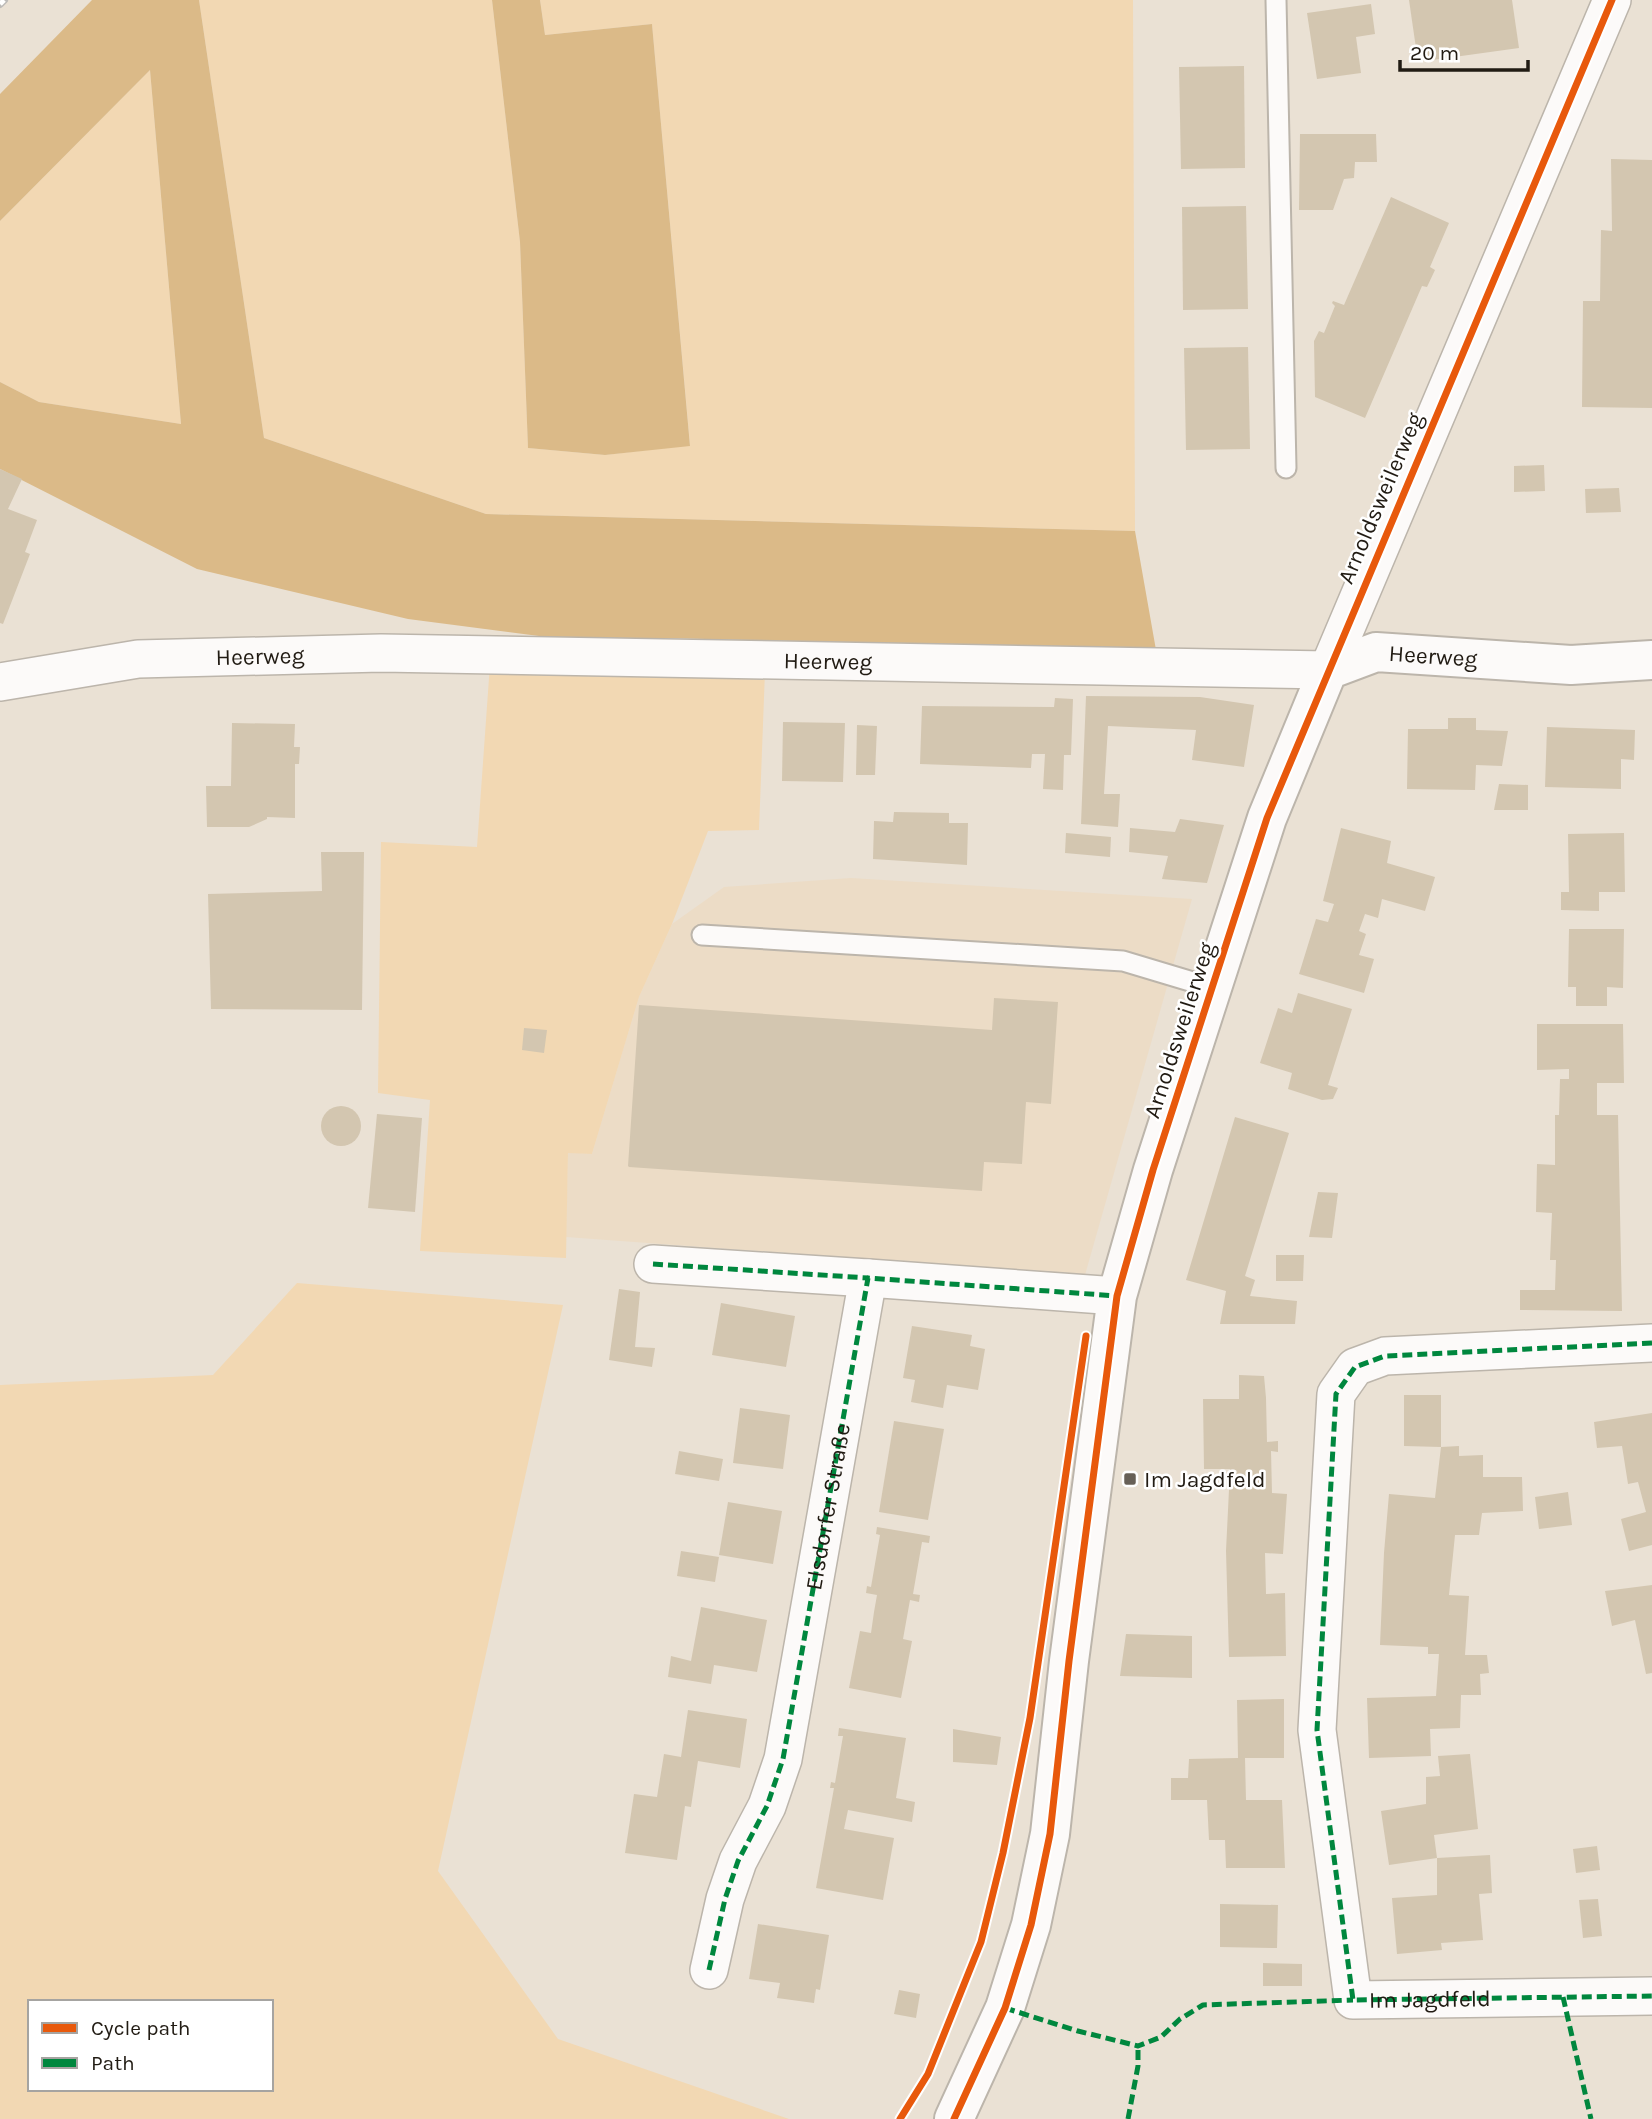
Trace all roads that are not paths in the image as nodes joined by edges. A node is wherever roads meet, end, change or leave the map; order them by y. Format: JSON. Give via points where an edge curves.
{"nodes":[{"id":1,"x":1276,"y":0,"type":"edge"},
{"id":2,"x":1612,"y":0,"type":"edge"},
{"id":3,"x":1286,"y":468,"type":"dead end"},
{"id":4,"x":1652,"y":660,"type":"edge"},
{"id":5,"x":1328,"y":670,"type":"junction"},
{"id":6,"x":0,"y":682,"type":"edge"},
{"id":7,"x":702,"y":935,"type":"dead end"},
{"id":8,"x":1213,"y":988,"type":"junction"},
{"id":9,"x":653,"y":1264,"type":"dead end"},
{"id":10,"x":868,"y":1278,"type":"junction"},
{"id":11,"x":1117,"y":1296,"type":"junction"},
{"id":12,"x":1652,"y":1343,"type":"edge"},
{"id":13,"x":709,"y":1970,"type":"dead end"},
{"id":14,"x":1652,"y":1996,"type":"edge"},
{"id":15,"x":954,"y":2119,"type":"edge"}],
"edges":[{"from":1,"to":3,"type":"lane"},
{"from":2,"to":5,"type":"street","name":"Arnoldsweilerweg"},
{"from":4,"to":5,"type":"street","name":"Heerweg","via":[[1571,665],[1376,652]]},
{"from":5,"to":6,"type":"street","name":"Heerweg","via":[[381,653],[138,659]]},
{"from":5,"to":8,"type":"street","name":"Arnoldsweilerweg","via":[[1267,818]]},
{"from":7,"to":8,"type":"lane","via":[[1123,961]]},
{"from":8,"to":11,"type":"street","name":"Arnoldsweilerweg"},
{"from":9,"to":10,"type":"street"},
{"from":10,"to":11,"type":"street"},
{"from":10,"to":13,"type":"street","name":"Elsdorfer Straße","via":[[783,1759],[767,1806],[724,1899]]},
{"from":11,"to":15,"type":"street","name":"Arnoldsweilerweg","via":[[1050,1834],[1031,1925],[1005,2008]]},
{"from":12,"to":14,"type":"street","name":"Im Jagdfeld","via":[[1385,1356],[1355,1367],[1336,1394],[1317,1730],[1353,2000]]}]}
